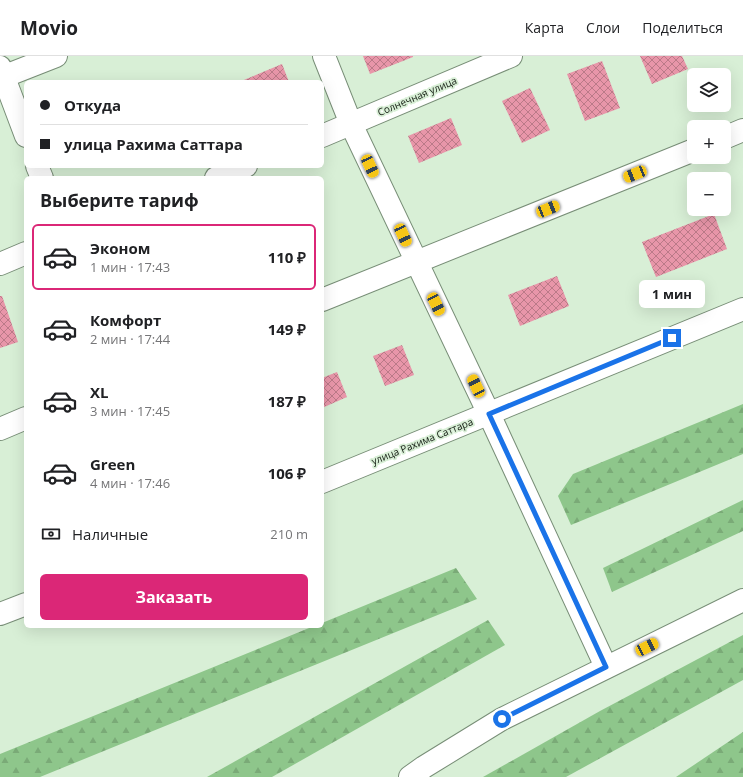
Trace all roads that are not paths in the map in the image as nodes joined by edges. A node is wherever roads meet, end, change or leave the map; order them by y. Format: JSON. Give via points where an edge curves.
{"nodes":[{"id":1,"x":56,"y":56,"type":"edge"},
{"id":2,"x":324,"y":56,"type":"edge"},
{"id":3,"x":511,"y":56,"type":"edge"},
{"id":4,"x":1,"y":74,"type":"edge"},
{"id":5,"x":351,"y":124,"type":"junction"},
{"id":6,"x":743,"y":130,"type":"edge"},
{"id":7,"x":24,"y":131,"type":"edge"},
{"id":8,"x":324,"y":135,"type":"edge"},
{"id":9,"x":731,"y":135,"type":"edge"},
{"id":10,"x":687,"y":153,"type":"edge"},
{"id":11,"x":241,"y":168,"type":"edge"},
{"id":12,"x":221,"y":176,"type":"edge"},
{"id":13,"x":24,"y":254,"type":"edge"},
{"id":14,"x":416,"y":262,"type":"junction"},
{"id":15,"x":0,"y":264,"type":"edge"},
{"id":16,"x":324,"y":299,"type":"edge"},
{"id":17,"x":743,"y":309,"type":"edge"},
{"id":18,"x":489,"y":414,"type":"junction"},
{"id":19,"x":24,"y":419,"type":"edge"},
{"id":20,"x":0,"y":428,"type":"edge"},
{"id":21,"x":324,"y":481,"type":"edge"},
{"id":22,"x":743,"y":600,"type":"edge"},
{"id":23,"x":24,"y":605,"type":"edge"},
{"id":24,"x":0,"y":614,"type":"edge"},
{"id":25,"x":606,"y":667,"type":"junction"},
{"id":26,"x":410,"y":777,"type":"edge"}],
"edges":[{"from":1,"to":4,"type":"street"},
{"from":2,"to":5,"type":"street"},
{"from":3,"to":5,"type":"street","name":"Солнечная улица"},
{"from":4,"to":7,"type":"street"},
{"from":5,"to":8,"type":"street","name":"Солнечная улица"},
{"from":5,"to":14,"type":"street"},
{"from":6,"to":9,"type":"street"},
{"from":10,"to":14,"type":"street"},
{"from":11,"to":12,"type":"street"},
{"from":13,"to":15,"type":"street"},
{"from":14,"to":16,"type":"street"},
{"from":14,"to":18,"type":"street"},
{"from":17,"to":18,"type":"street","name":"улица Рахима Саттара"},
{"from":18,"to":21,"type":"street","name":"улица Рахима Саттара"},
{"from":18,"to":25,"type":"street"},
{"from":19,"to":20,"type":"street"},
{"from":22,"to":25,"type":"street"},
{"from":23,"to":24,"type":"street"},
{"from":25,"to":26,"type":"street","via":[[502,719]]}]}
